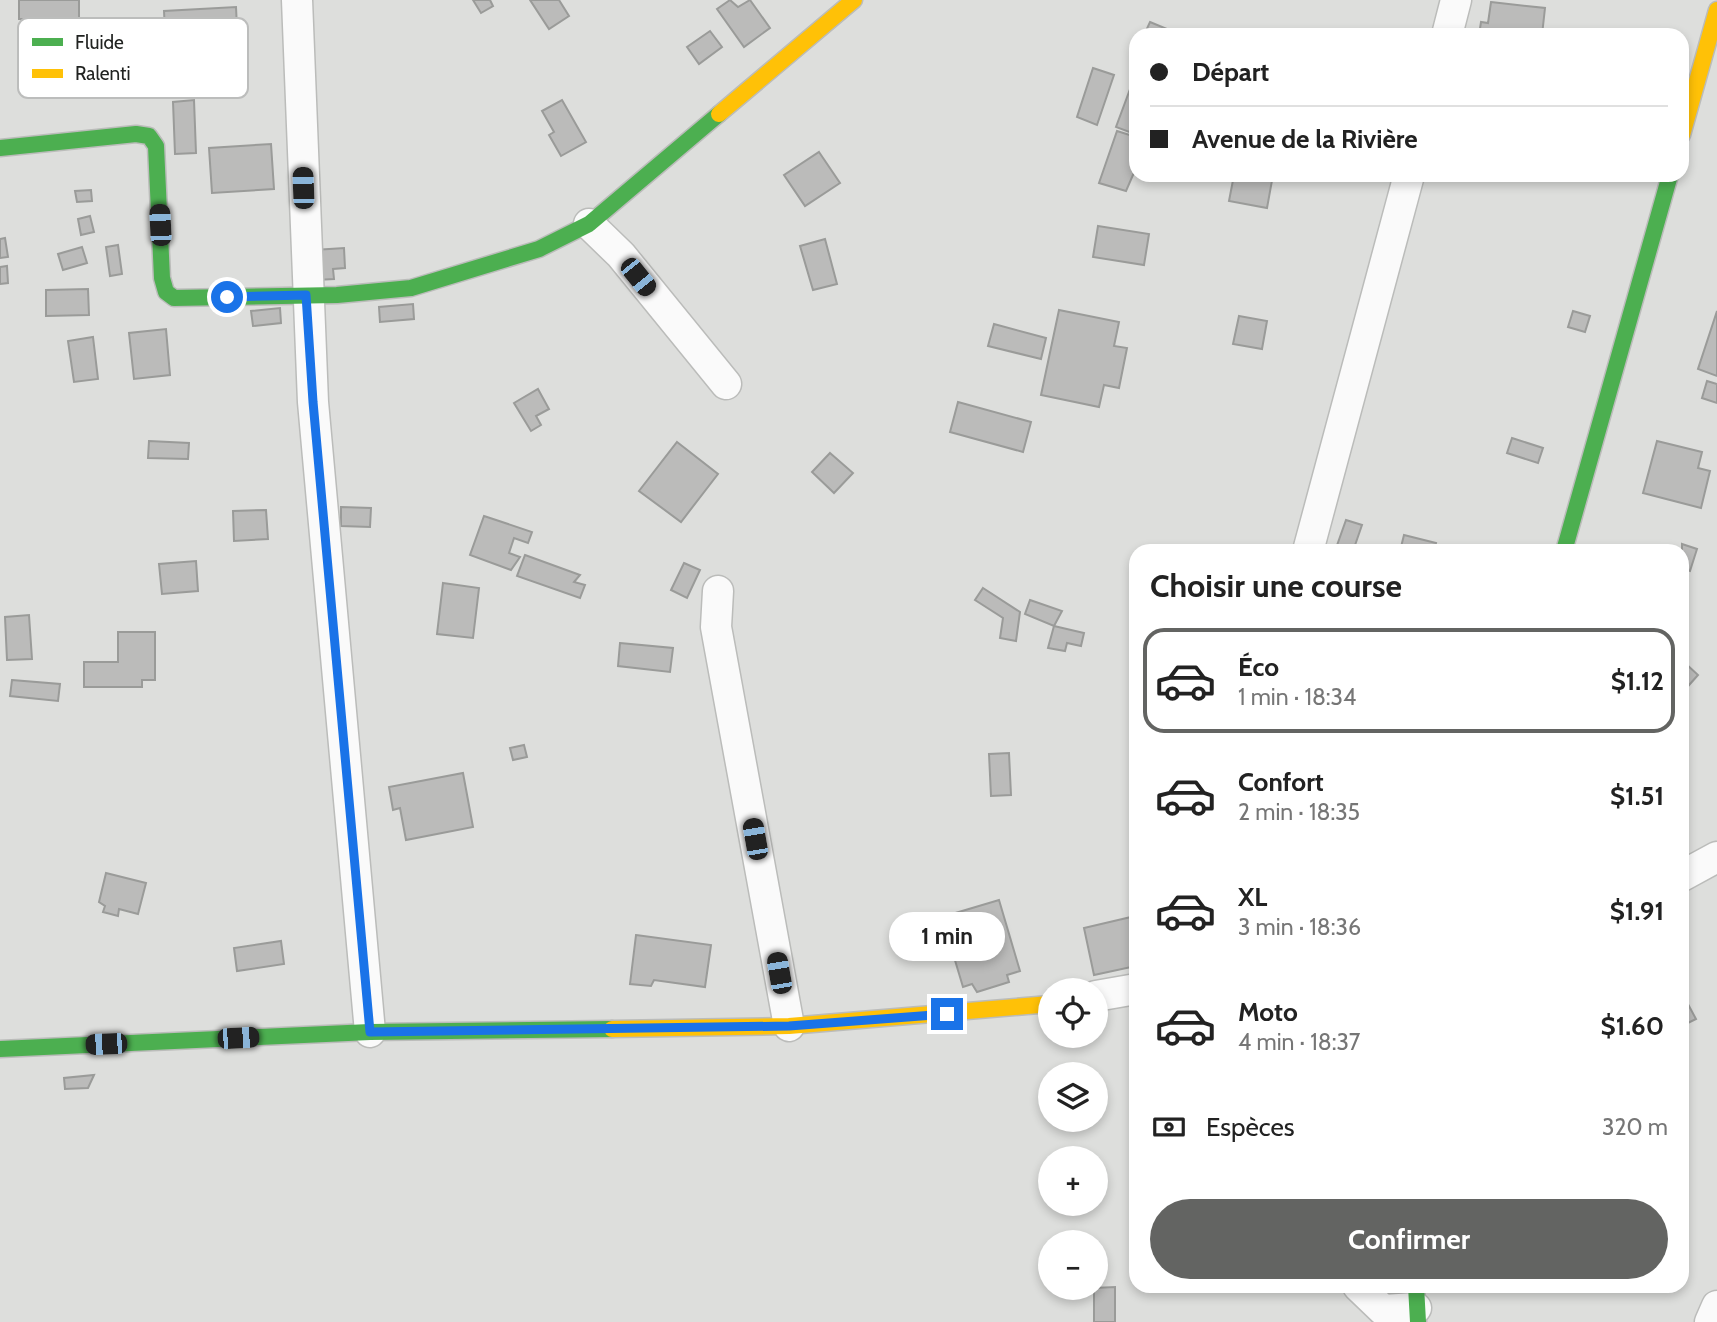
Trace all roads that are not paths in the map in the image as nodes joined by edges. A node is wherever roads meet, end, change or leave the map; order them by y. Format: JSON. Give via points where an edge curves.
{"nodes":[{"id":1,"x":297,"y":0,"type":"edge"},
{"id":2,"x":854,"y":0,"type":"edge"},
{"id":3,"x":1456,"y":0,"type":"edge"},
{"id":4,"x":1717,"y":10,"type":"edge"},
{"id":5,"x":1449,"y":28,"type":"edge"},
{"id":6,"x":1689,"y":110,"type":"edge"},
{"id":7,"x":0,"y":148,"type":"edge"},
{"id":8,"x":1407,"y":182,"type":"edge"},
{"id":9,"x":1668,"y":182,"type":"edge"},
{"id":10,"x":589,"y":224,"type":"junction"},
{"id":11,"x":306,"y":295,"type":"junction"},
{"id":12,"x":726,"y":384,"type":"dead end"},
{"id":13,"x":1310,"y":544,"type":"edge"},
{"id":14,"x":1566,"y":544,"type":"edge"},
{"id":15,"x":718,"y":591,"type":"dead end"},
{"id":16,"x":1717,"y":857,"type":"edge"},
{"id":17,"x":1689,"y":872,"type":"edge"},
{"id":18,"x":1129,"y":990,"type":"edge"},
{"id":19,"x":1108,"y":994,"type":"edge"},
{"id":20,"x":1038,"y":1005,"type":"edge"},
{"id":21,"x":789,"y":1026,"type":"junction"},
{"id":22,"x":370,"y":1032,"type":"junction"},
{"id":23,"x":0,"y":1049,"type":"edge"},
{"id":24,"x":1365,"y":1293,"type":"edge"},
{"id":25,"x":1416,"y":1305,"type":"edge"},
{"id":26,"x":1717,"y":1306,"type":"edge"},
{"id":27,"x":1710,"y":1322,"type":"edge"}],
"edges":[{"from":1,"to":11,"type":"street"},
{"from":2,"to":10,"type":"street"},
{"from":3,"to":5,"type":"street"},
{"from":4,"to":6,"type":"street"},
{"from":7,"to":11,"type":"street","via":[[149,136],[156,146],[166,292],[174,298]]},
{"from":8,"to":13,"type":"street"},
{"from":9,"to":14,"type":"street"},
{"from":10,"to":11,"type":"street","via":[[539,249],[411,288]]},
{"from":10,"to":12,"type":"street","via":[[621,255]]},
{"from":11,"to":22,"type":"street"},
{"from":15,"to":21,"type":"street","via":[[716,627]]},
{"from":16,"to":17,"type":"street"},
{"from":18,"to":19,"type":"street"},
{"from":20,"to":21,"type":"street"},
{"from":21,"to":22,"type":"street"},
{"from":22,"to":23,"type":"street"},
{"from":24,"to":25,"type":"street","via":[[1383,1310]]},
{"from":26,"to":27,"type":"street"}]}
